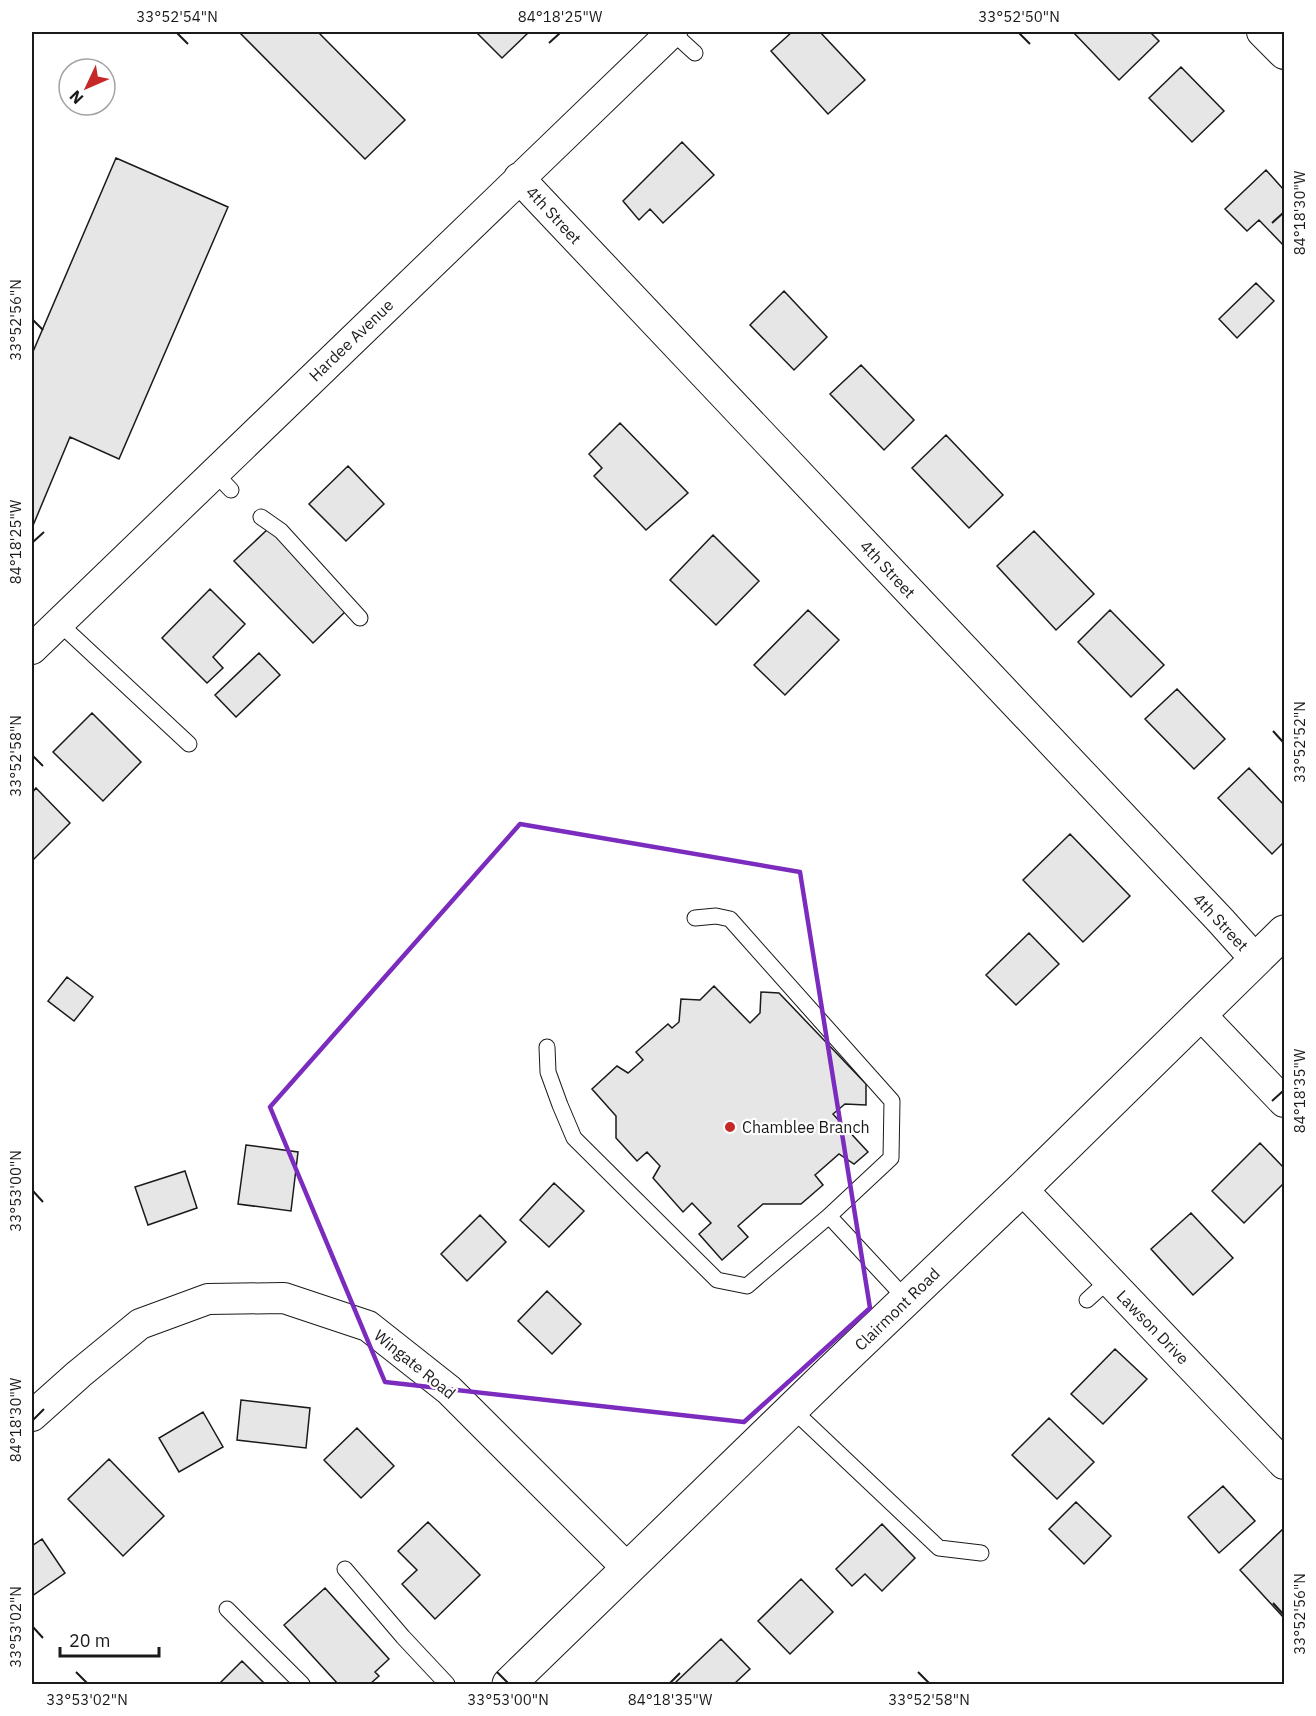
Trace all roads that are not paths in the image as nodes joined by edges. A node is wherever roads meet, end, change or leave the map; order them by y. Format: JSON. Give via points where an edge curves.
{"nodes":[{"id":1,"x":672,"y":32,"type":"edge"},
{"id":2,"x":1262,"y":32,"type":"edge"},
{"id":3,"x":695,"y":53,"type":"dead end"},
{"id":4,"x":1284,"y":54,"type":"edge"},
{"id":5,"x":519,"y":178,"type":"junction"},
{"id":6,"x":261,"y":517,"type":"dead end"},
{"id":7,"x":360,"y":618,"type":"dead end"},
{"id":8,"x":59,"y":623,"type":"junction"},
{"id":9,"x":32,"y":650,"type":"edge"},
{"id":10,"x":189,"y":744,"type":"dead end"},
{"id":11,"x":695,"y":918,"type":"dead end"},
{"id":12,"x":1284,"y":933,"type":"edge"},
{"id":13,"x":1256,"y":960,"type":"junction"},
{"id":14,"x":1200,"y":1014,"type":"junction"},
{"id":15,"x":547,"y":1047,"type":"dead end"},
{"id":16,"x":1284,"y":1102,"type":"edge"},
{"id":17,"x":1022,"y":1189,"type":"junction"},
{"id":18,"x":829,"y":1216,"type":"junction"},
{"id":19,"x":1109,"y":1280,"type":"junction"},
{"id":20,"x":906,"y":1299,"type":"junction"},
{"id":21,"x":1087,"y":1300,"type":"dead end"},
{"id":22,"x":792,"y":1409,"type":"junction"},
{"id":23,"x":32,"y":1416,"type":"edge"},
{"id":24,"x":1284,"y":1464,"type":"edge"},
{"id":25,"x":981,"y":1553,"type":"dead end"},
{"id":26,"x":345,"y":1569,"type":"dead end"},
{"id":27,"x":628,"y":1569,"type":"junction"},
{"id":28,"x":227,"y":1608,"type":"dead end"},
{"id":29,"x":516,"y":1682,"type":"edge"},
{"id":30,"x":302,"y":1684,"type":"edge"},
{"id":31,"x":447,"y":1684,"type":"edge"}],
"edges":[{"from":1,"to":3,"type":"lane"},
{"from":1,"to":5,"type":"street","name":"Hardee Avenue"},
{"from":2,"to":4,"type":"street"},
{"from":5,"to":8,"type":"street","name":"Hardee Avenue","via":[[223,481]]},
{"from":5,"to":13,"type":"street","name":"4th Street"},
{"from":6,"to":7,"type":"lane","via":[[281,531]]},
{"from":8,"to":9,"type":"street","name":"Hardee Avenue"},
{"from":8,"to":10,"type":"lane"},
{"from":11,"to":18,"type":"lane","via":[[730,919],[892,1101],[891,1158]]},
{"from":12,"to":13,"type":"main road","name":"Clairmont Road"},
{"from":13,"to":14,"type":"main road","name":"Clairmont Road"},
{"from":14,"to":16,"type":"street"},
{"from":14,"to":17,"type":"main road","name":"Clairmont Road"},
{"from":15,"to":18,"type":"lane","via":[[548,1072],[574,1138],[717,1280],[747,1286]]},
{"from":17,"to":19,"type":"street","name":"Lawson Drive"},
{"from":17,"to":20,"type":"main road","name":"Clairmont Road"},
{"from":18,"to":20,"type":"lane"},
{"from":19,"to":21,"type":"lane"},
{"from":19,"to":24,"type":"street","name":"Lawson Drive"},
{"from":20,"to":22,"type":"main road","name":"Clairmont Road"},
{"from":22,"to":25,"type":"lane","via":[[939,1548]]},
{"from":22,"to":27,"type":"main road","name":"Clairmont Road"},
{"from":23,"to":27,"type":"street","name":"Wingate Road","via":[[140,1324],[208,1299],[284,1298],[368,1326],[449,1390]]},
{"from":26,"to":31,"type":"lane"},
{"from":27,"to":29,"type":"main road","name":"Clairmont Road"},
{"from":28,"to":30,"type":"lane"}]}
